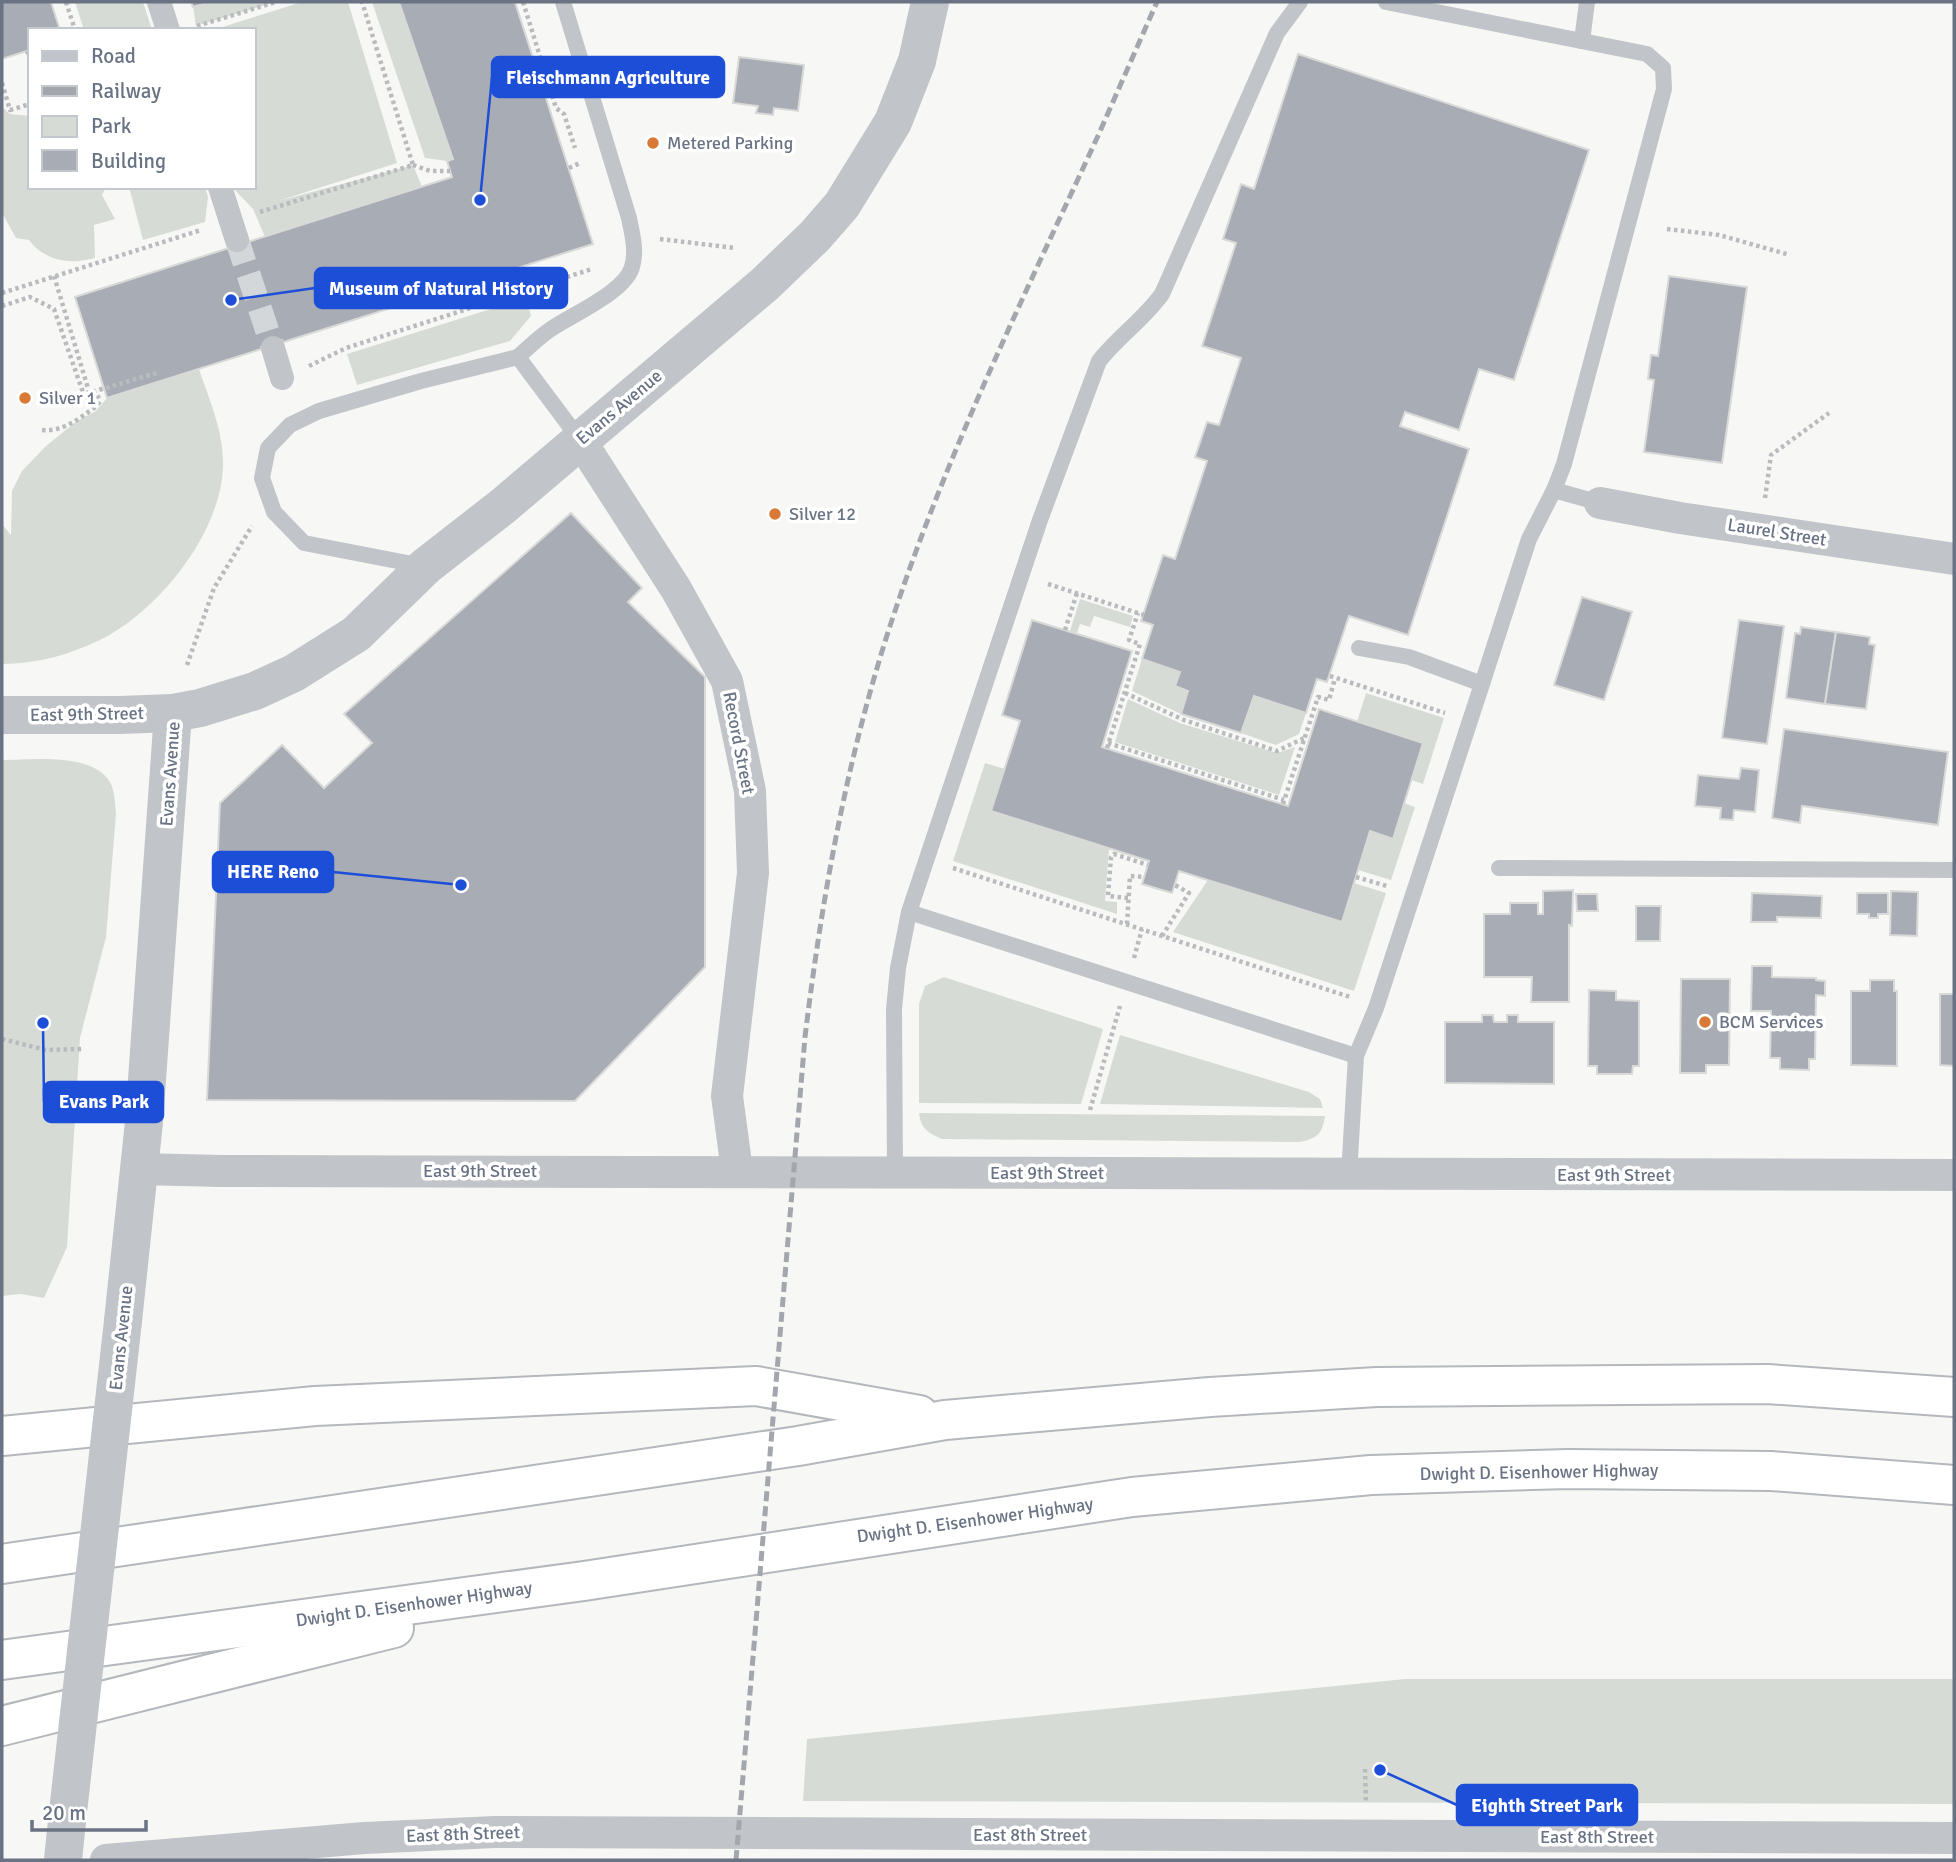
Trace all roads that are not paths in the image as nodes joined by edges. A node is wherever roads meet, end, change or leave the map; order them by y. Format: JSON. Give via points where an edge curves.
{"nodes":[{"id":1,"x":159,"y":2,"type":"edge"},
{"id":2,"x":564,"y":2,"type":"edge"},
{"id":3,"x":930,"y":2,"type":"edge"},
{"id":4,"x":1300,"y":2,"type":"edge"},
{"id":5,"x":1386,"y":2,"type":"edge"},
{"id":6,"x":1587,"y":2,"type":"edge"},
{"id":7,"x":167,"y":28,"type":"edge"},
{"id":8,"x":1582,"y":41,"type":"junction"},
{"id":9,"x":221,"y":189,"type":"edge"},
{"id":10,"x":237,"y":240,"type":"tunnel mouth"},
{"id":11,"x":273,"y":348,"type":"tunnel mouth"},
{"id":12,"x":518,"y":357,"type":"junction"},
{"id":13,"x":282,"y":378,"type":"road end"},
{"id":14,"x":580,"y":440,"type":"junction"},
{"id":15,"x":1554,"y":490,"type":"junction"},
{"id":16,"x":1600,"y":503,"type":"joint"},
{"id":17,"x":1954,"y":559,"type":"edge"},
{"id":18,"x":426,"y":566,"type":"junction"},
{"id":19,"x":1359,"y":648,"type":"dead end"},
{"id":20,"x":1482,"y":684,"type":"junction"},
{"id":21,"x":173,"y":713,"type":"junction"},
{"id":22,"x":2,"y":715,"type":"edge"},
{"id":23,"x":1499,"y":868,"type":"dead end"},
{"id":24,"x":1954,"y":870,"type":"edge"},
{"id":25,"x":909,"y":912,"type":"junction"},
{"id":26,"x":1356,"y":1056,"type":"junction"},
{"id":27,"x":140,"y":1169,"type":"junction"},
{"id":28,"x":737,"y":1171,"type":"junction"},
{"id":29,"x":895,"y":1172,"type":"junction"},
{"id":30,"x":1349,"y":1175,"type":"junction"},
{"id":31,"x":1954,"y":1175,"type":"edge"},
{"id":32,"x":1954,"y":1397,"type":"edge"},
{"id":33,"x":945,"y":1420,"type":"junction"},
{"id":34,"x":2,"y":1436,"type":"edge"},
{"id":35,"x":1954,"y":1485,"type":"edge"},
{"id":36,"x":2,"y":1564,"type":"edge"},
{"id":37,"x":584,"y":1581,"type":"junction"},
{"id":38,"x":2,"y":1660,"type":"edge"},
{"id":39,"x":2,"y":1726,"type":"edge"},
{"id":40,"x":1954,"y":1838,"type":"edge"},
{"id":41,"x":681,"y":1847,"type":"edge"},
{"id":42,"x":772,"y":1847,"type":"edge"},
{"id":43,"x":63,"y":1860,"type":"edge"},
{"id":44,"x":106,"y":1860,"type":"edge"}],
"edges":[{"from":1,"to":7,"type":"street"},
{"from":2,"to":12,"type":"lane","via":[[635,250],[632,269],[623,282],[551,329]]},
{"from":3,"to":14,"type":"street","name":"Evans Avenue","via":[[918,61],[893,122],[842,205],[765,285]]},
{"from":4,"to":25,"type":"lane","via":[[1277,33],[1162,293],[1148,313],[1098,361]]},
{"from":5,"to":8,"type":"lane"},
{"from":6,"to":8,"type":"lane"},
{"from":8,"to":15,"type":"lane","via":[[1647,54],[1663,68],[1664,89]]},
{"from":9,"to":10,"type":"street"},
{"from":11,"to":13,"type":"street"},
{"from":12,"to":14,"type":"lane"},
{"from":12,"to":18,"type":"lane","via":[[319,411],[290,425],[268,448],[262,478],[274,512],[304,543]]},
{"from":14,"to":18,"type":"street","name":"Evans Avenue"},
{"from":14,"to":28,"type":"street","name":"Record Street","via":[[676,589],[727,681],[750,791],[753,873],[727,1096]]},
{"from":15,"to":16,"type":"lane"},
{"from":15,"to":20,"type":"lane","via":[[1529,539]]},
{"from":16,"to":17,"type":"street","name":"Laurel Street"},
{"from":18,"to":21,"type":"street","name":"Evans Avenue","via":[[356,634],[294,673],[222,703]]},
{"from":19,"to":20,"type":"lane","via":[[1409,657]]},
{"from":20,"to":26,"type":"lane","via":[[1369,1031]]},
{"from":21,"to":22,"type":"street","name":"East 9th Street"},
{"from":21,"to":27,"type":"street","name":"Evans Avenue"},
{"from":23,"to":24,"type":"lane"},
{"from":25,"to":26,"type":"lane"},
{"from":25,"to":29,"type":"lane","via":[[894,1009]]},
{"from":26,"to":30,"type":"lane"},
{"from":27,"to":28,"type":"street","name":"East 9th Street"},
{"from":27,"to":43,"type":"street","name":"Evans Avenue","bridge":true},
{"from":28,"to":29,"type":"street","name":"East 9th Street"},
{"from":29,"to":30,"type":"street","name":"East 9th Street"},
{"from":30,"to":31,"type":"street","name":"East 9th Street"},
{"from":32,"to":33,"type":"highway","via":[[1767,1384],[1377,1387]]},
{"from":33,"to":34,"type":"highway","via":[[756,1387],[315,1406]]},
{"from":33,"to":36,"type":"highway","via":[[798,1446]]},
{"from":35,"to":37,"type":"highway","name":"Dwight D. Eisenhower Highway","via":[[1757,1471],[1567,1469],[1371,1475],[1132,1496]]},
{"from":37,"to":38,"type":"highway","name":"Dwight D. Eisenhower Highway"},
{"from":37,"to":39,"type":"highway"},
{"from":40,"to":42,"type":"street","name":"East 8th Street"},
{"from":41,"to":42,"type":"street","name":"East 8th Street"},
{"from":41,"to":44,"type":"street","name":"East 8th Street","via":[[557,1832],[430,1834]]}]}
